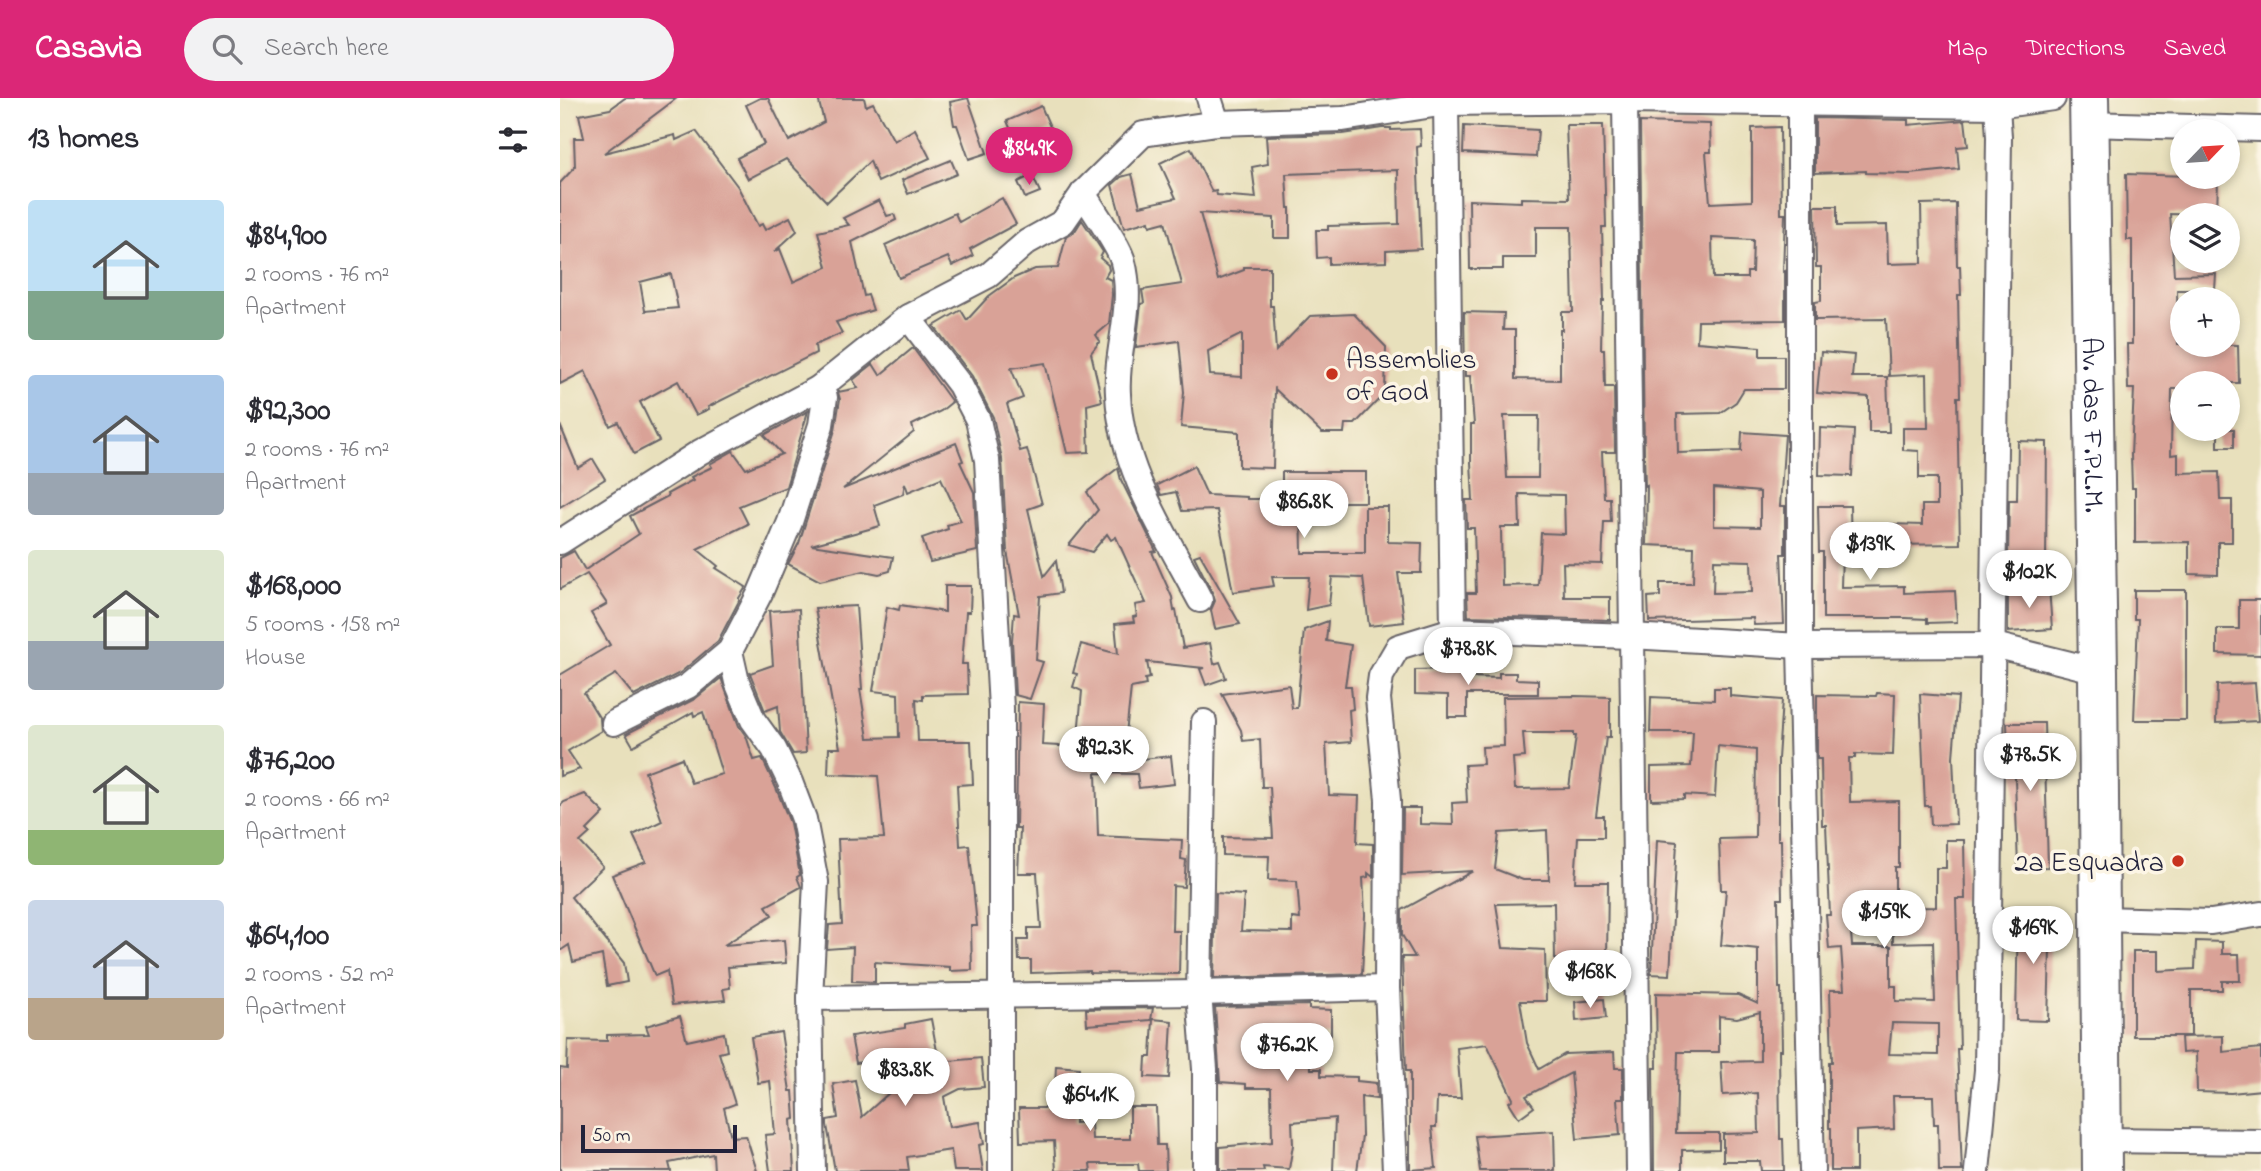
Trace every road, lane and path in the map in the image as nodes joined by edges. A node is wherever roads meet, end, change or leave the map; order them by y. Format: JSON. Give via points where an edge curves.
{"nodes":[{"id":1,"x":1209,"y":98,"type":"edge"},
{"id":2,"x":2053,"y":98,"type":"edge"},
{"id":3,"x":1625,"y":101,"type":"junction"},
{"id":4,"x":1446,"y":103,"type":"junction"},
{"id":5,"x":1800,"y":104,"type":"junction"},
{"id":6,"x":1997,"y":106,"type":"junction"},
{"id":7,"x":2088,"y":111,"type":"edge"},
{"id":8,"x":1217,"y":123,"type":"junction"},
{"id":9,"x":2261,"y":129,"type":"edge"},
{"id":10,"x":1083,"y":193,"type":"junction"},
{"id":11,"x":908,"y":317,"type":"junction"},
{"id":12,"x":819,"y":388,"type":"junction"},
{"id":13,"x":560,"y":542,"type":"edge"},
{"id":14,"x":1200,"y":600,"type":"dead end"},
{"id":15,"x":1453,"y":630,"type":"junction"},
{"id":16,"x":1631,"y":635,"type":"junction"},
{"id":17,"x":1994,"y":645,"type":"junction"},
{"id":18,"x":1800,"y":646,"type":"junction"},
{"id":19,"x":730,"y":651,"type":"junction"},
{"id":20,"x":2098,"y":671,"type":"junction"},
{"id":21,"x":1204,"y":722,"type":"dead end"},
{"id":22,"x":614,"y":723,"type":"dead end"},
{"id":23,"x":2261,"y":914,"type":"edge"},
{"id":24,"x":2100,"y":919,"type":"junction"},
{"id":25,"x":1387,"y":988,"type":"junction"},
{"id":26,"x":1199,"y":993,"type":"junction"},
{"id":27,"x":1000,"y":994,"type":"junction"},
{"id":28,"x":810,"y":998,"type":"junction"},
{"id":29,"x":2261,"y":1142,"type":"edge"},
{"id":30,"x":2102,"y":1156,"type":"edge"},
{"id":31,"x":813,"y":1171,"type":"edge"},
{"id":32,"x":1001,"y":1171,"type":"edge"},
{"id":33,"x":1206,"y":1171,"type":"edge"},
{"id":34,"x":1395,"y":1171,"type":"edge"},
{"id":35,"x":1639,"y":1171,"type":"edge"},
{"id":36,"x":1812,"y":1171,"type":"edge"},
{"id":37,"x":1977,"y":1171,"type":"edge"}],
"edges":[{"from":1,"to":8,"type":"street"},
{"from":2,"to":6,"type":"street"},
{"from":3,"to":4,"type":"street"},
{"from":3,"to":5,"type":"street"},
{"from":3,"to":16,"type":"street"},
{"from":4,"to":8,"type":"street","via":[[1343,119]]},
{"from":4,"to":15,"type":"street"},
{"from":5,"to":6,"type":"street"},
{"from":5,"to":18,"type":"street"},
{"from":6,"to":17,"type":"street"},
{"from":7,"to":9,"type":"street"},
{"from":7,"to":20,"type":"main road","name":"Av. das F.P.L.M."},
{"from":8,"to":10,"type":"street","via":[[1143,134]]},
{"from":10,"to":11,"type":"street","via":[[1063,222],[1027,242],[989,275]]},
{"from":10,"to":14,"type":"street","via":[[1123,261],[1128,312],[1118,394],[1137,480]]},
{"from":11,"to":12,"type":"street"},
{"from":11,"to":27,"type":"street","via":[[960,385],[978,420],[987,460],[1001,708]]},
{"from":12,"to":13,"type":"street","via":[[700,452]]},
{"from":12,"to":19,"type":"street","via":[[825,397],[808,472],[765,581]]},
{"from":15,"to":16,"type":"street"},
{"from":15,"to":25,"type":"street","via":[[1398,648],[1381,676],[1378,698],[1388,800]]},
{"from":16,"to":18,"type":"street"},
{"from":16,"to":35,"type":"street"},
{"from":17,"to":18,"type":"street"},
{"from":17,"to":20,"type":"street"},
{"from":17,"to":37,"type":"street","via":[[1987,1070]]},
{"from":18,"to":36,"type":"street"},
{"from":19,"to":22,"type":"street","via":[[688,686]]},
{"from":19,"to":28,"type":"street","via":[[753,720],[774,749],[804,819],[816,882]]},
{"from":20,"to":24,"type":"main road","name":"Av. das F.P.L.M."},
{"from":21,"to":26,"type":"street"},
{"from":23,"to":24,"type":"street","via":[[2211,922]]},
{"from":24,"to":30,"type":"main road","name":"Av. das F.P.L.M."},
{"from":25,"to":26,"type":"street"},
{"from":25,"to":34,"type":"street"},
{"from":26,"to":27,"type":"street"},
{"from":26,"to":33,"type":"street"},
{"from":27,"to":28,"type":"street"},
{"from":27,"to":32,"type":"street"},
{"from":28,"to":31,"type":"street"},
{"from":29,"to":30,"type":"street"}]}
